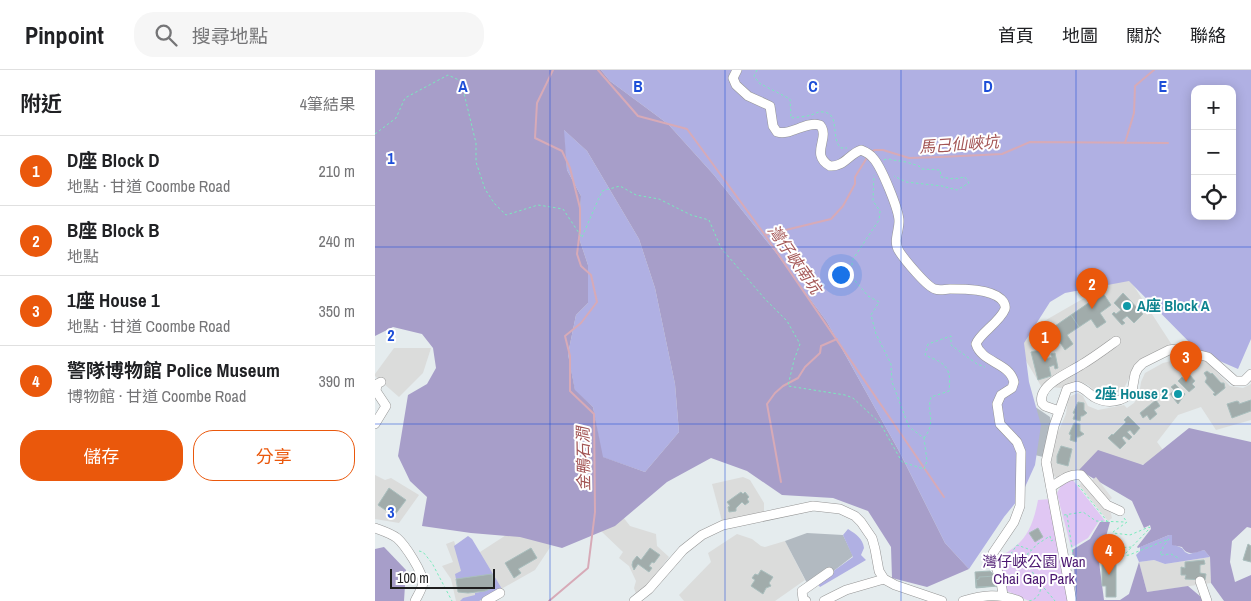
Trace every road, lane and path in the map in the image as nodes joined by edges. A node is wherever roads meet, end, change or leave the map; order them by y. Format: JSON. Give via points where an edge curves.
{"nodes":[{"id":1,"x":447,"y":70,"type":"edge"},
{"id":2,"x":737,"y":70,"type":"edge"},
{"id":3,"x":757,"y":70,"type":"edge"},
{"id":4,"x":448,"y":75,"type":"junction"},
{"id":5,"x":375,"y":134,"type":"edge"},
{"id":6,"x":854,"y":146,"type":"dead end"},
{"id":7,"x":875,"y":161,"type":"junction"},
{"id":8,"x":883,"y":176,"type":"junction"},
{"id":9,"x":1116,"y":341,"type":"dead end"},
{"id":10,"x":986,"y":367,"type":"dead end"},
{"id":11,"x":1251,"y":374,"type":"edge"},
{"id":12,"x":381,"y":382,"type":"dead end"},
{"id":13,"x":1059,"y":411,"type":"junction"},
{"id":14,"x":375,"y":424,"type":"edge"},
{"id":15,"x":924,"y":438,"type":"junction"},
{"id":16,"x":1081,"y":480,"type":"dead end"},
{"id":17,"x":1051,"y":487,"type":"junction"},
{"id":18,"x":1120,"y":511,"type":"joint"},
{"id":19,"x":1067,"y":514,"type":"junction"},
{"id":20,"x":1059,"y":516,"type":"dead end"},
{"id":21,"x":1108,"y":521,"type":"junction"},
{"id":22,"x":1127,"y":522,"type":"junction"},
{"id":23,"x":375,"y":528,"type":"edge"},
{"id":24,"x":1059,"y":532,"type":"junction"},
{"id":25,"x":1135,"y":546,"type":"junction"},
{"id":26,"x":406,"y":550,"type":"junction"},
{"id":27,"x":1031,"y":550,"type":"junction"},
{"id":28,"x":1180,"y":559,"type":"dead end"},
{"id":29,"x":1074,"y":561,"type":"dead end"},
{"id":30,"x":1101,"y":562,"type":"dead end"},
{"id":31,"x":1029,"y":564,"type":"junction"},
{"id":32,"x":829,"y":572,"type":"dead end"},
{"id":33,"x":884,"y":579,"type":"junction"},
{"id":34,"x":1200,"y":582,"type":"dead end"},
{"id":35,"x":1041,"y":584,"type":"junction"},
{"id":36,"x":500,"y":593,"type":"dead end"},
{"id":37,"x":1003,"y":596,"type":"junction"},
{"id":38,"x":415,"y":601,"type":"edge"},
{"id":39,"x":452,"y":601,"type":"edge"},
{"id":40,"x":486,"y":601,"type":"edge"},
{"id":41,"x":634,"y":601,"type":"edge"},
{"id":42,"x":806,"y":601,"type":"edge"},
{"id":43,"x":824,"y":601,"type":"edge"},
{"id":44,"x":942,"y":601,"type":"edge"},
{"id":45,"x":963,"y":601,"type":"edge"},
{"id":46,"x":1019,"y":601,"type":"edge"},
{"id":47,"x":1029,"y":601,"type":"edge"},
{"id":48,"x":1055,"y":601,"type":"edge"},
{"id":49,"x":1072,"y":601,"type":"edge"},
{"id":50,"x":1207,"y":601,"type":"edge"}],
"edges":[{"from":1,"to":4,"type":"path"},
{"from":2,"to":7,"type":"street","via":[[733,78],[735,84],[751,98],[769,105],[777,132],[809,124],[820,125],[823,131],[821,155],[830,166],[840,165],[861,150]]},
{"from":3,"to":6,"type":"path","via":[[754,76],[759,83],[789,99],[791,118],[824,112],[833,117],[838,146],[846,149]]},
{"from":4,"to":5,"type":"path","via":[[405,98],[395,118]]},
{"from":4,"to":15,"type":"path","via":[[461,81],[476,143],[476,162],[485,189],[506,214],[538,205],[563,209],[582,237],[602,190],[620,186],[636,195],[659,199],[709,220],[721,248],[787,321],[800,344],[788,386],[853,398],[880,423],[902,462],[924,469],[927,461]]},
{"from":7,"to":8,"type":"street"},
{"from":7,"to":8,"type":"path","via":[[887,158],[906,162],[927,170],[940,170],[941,177],[965,177],[969,183],[957,190]]},
{"from":7,"to":15,"type":"path","via":[[873,201],[880,211],[879,220],[853,259],[850,275],[868,296],[879,302],[871,315],[876,334],[891,364],[892,382],[909,427]]},
{"from":8,"to":37,"type":"street","via":[[899,219],[897,246],[917,273],[935,289],[991,293],[1005,304],[1004,311],[979,337],[977,344],[983,354],[1005,368],[1013,378],[1013,387],[1000,397],[997,410],[1000,424],[1017,442],[1021,452],[1020,506],[1014,522],[993,553]]},
{"from":9,"to":13,"type":"street","via":[[1048,387],[1041,396],[1041,403]]},
{"from":10,"to":15,"type":"path","via":[[951,345],[951,336],[928,344],[925,355],[940,361],[950,376],[949,391],[931,397],[928,406],[930,430]]},
{"from":11,"to":13,"type":"street","via":[[1245,381],[1235,381],[1208,357],[1169,350],[1138,368],[1132,392],[1125,398],[1108,402],[1081,386],[1073,386],[1065,392]]},
{"from":12,"to":14,"type":"street","via":[[377,384],[376,391],[386,406]]},
{"from":13,"to":17,"type":"street","via":[[1046,462]]},
{"from":16,"to":21,"type":"path","via":[[1078,485]]},
{"from":17,"to":18,"type":"street","via":[[1069,476],[1081,475],[1107,506]]},
{"from":17,"to":24,"type":"street"},
{"from":18,"to":22,"type":"path"},
{"from":19,"to":20,"type":"path"},
{"from":19,"to":21,"type":"path","via":[[1083,512],[1096,521]]},
{"from":19,"to":29,"type":"path"},
{"from":21,"to":22,"type":"path"},
{"from":22,"to":25,"type":"path","via":[[1113,533],[1130,535],[1150,528]]},
{"from":23,"to":26,"type":"street","via":[[393,535]]},
{"from":24,"to":27,"type":"path","via":[[1056,533],[1057,540],[1054,534],[1053,541],[1050,536]]},
{"from":24,"to":49,"type":"street"},
{"from":25,"to":28,"type":"path","via":[[1123,556],[1169,539],[1160,555],[1171,554]]},
{"from":25,"to":30,"type":"path","via":[[1104,552]]},
{"from":26,"to":38,"type":"street","via":[[422,576],[422,588]]},
{"from":26,"to":39,"type":"path","via":[[423,552]]},
{"from":27,"to":31,"type":"path","via":[[1028,553]]},
{"from":27,"to":31,"type":"path","via":[[1017,545],[1010,555],[1013,563]]},
{"from":31,"to":35,"type":"path"},
{"from":32,"to":42,"type":"street","via":[[802,591]]},
{"from":33,"to":41,"type":"street","via":[[879,571],[872,538],[861,522],[840,509],[813,506],[723,525],[702,535]]},
{"from":33,"to":43,"type":"street","via":[[846,590]]},
{"from":33,"to":44,"type":"street"},
{"from":34,"to":50,"type":"street"},
{"from":35,"to":47,"type":"path","via":[[1038,596]]},
{"from":35,"to":48,"type":"path"},
{"from":36,"to":40,"type":"street"},
{"from":37,"to":45,"type":"street","via":[[979,596]]},
{"from":37,"to":46,"type":"street"}]}
